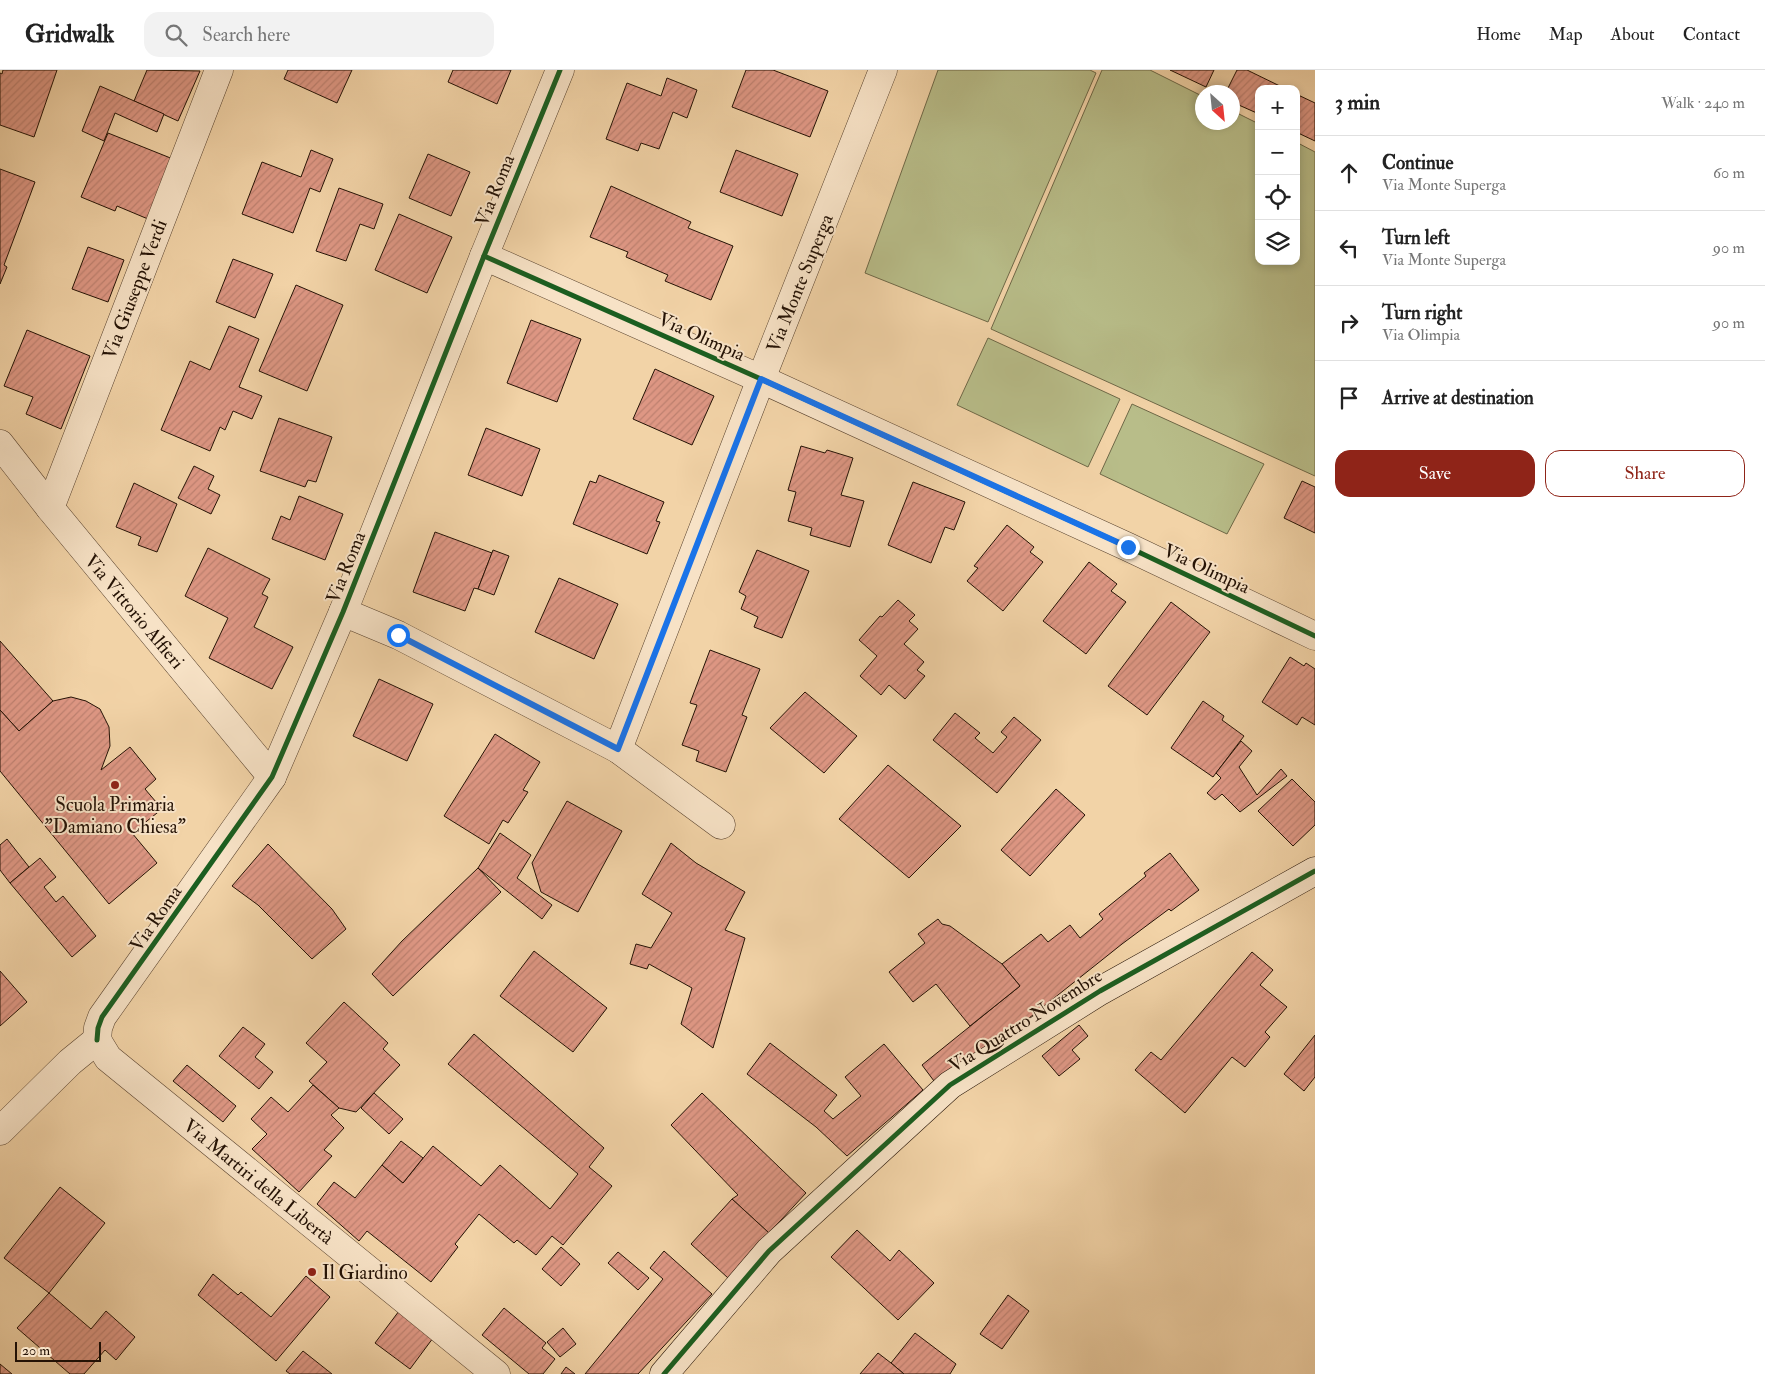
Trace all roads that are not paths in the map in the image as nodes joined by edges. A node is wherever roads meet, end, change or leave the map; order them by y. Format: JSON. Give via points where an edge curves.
{"nodes":[{"id":1,"x":219,"y":70,"type":"edge"},
{"id":2,"x":560,"y":70,"type":"edge"},
{"id":3,"x":883,"y":70,"type":"edge"},
{"id":4,"x":484,"y":256,"type":"junction"},
{"id":5,"x":761,"y":379,"type":"junction"},
{"id":6,"x":0,"y":444,"type":"edge"},
{"id":7,"x":50,"y":508,"type":"junction"},
{"id":8,"x":343,"y":612,"type":"junction"},
{"id":9,"x":1315,"y":636,"type":"edge"},
{"id":10,"x":618,"y":749,"type":"junction"},
{"id":11,"x":272,"y":777,"type":"junction"},
{"id":12,"x":721,"y":825,"type":"dead end"},
{"id":13,"x":1315,"y":871,"type":"edge"},
{"id":14,"x":97,"y":1040,"type":"junction"},
{"id":15,"x":0,"y":1131,"type":"edge"},
{"id":16,"x":496,"y":1374,"type":"edge"},
{"id":17,"x":664,"y":1374,"type":"edge"}],
"edges":[{"from":1,"to":7,"type":"street","name":"Via Giuseppe Verdi"},
{"from":2,"to":4,"type":"street","name":"Via Roma"},
{"from":3,"to":5,"type":"street","name":"Via Monte Superga"},
{"from":4,"to":5,"type":"street","name":"Via Olimpia"},
{"from":4,"to":8,"type":"street","name":"Via Roma"},
{"from":5,"to":9,"type":"street","name":"Via Olimpia"},
{"from":5,"to":10,"type":"street","name":"Via Monte Superga"},
{"from":6,"to":7,"type":"street","name":"Via Vittorio Alfieri"},
{"from":7,"to":11,"type":"street","name":"Via Vittorio Alfieri"},
{"from":8,"to":10,"type":"street","via":[[398,635]]},
{"from":8,"to":11,"type":"street","name":"Via Roma"},
{"from":10,"to":12,"type":"street"},
{"from":11,"to":14,"type":"street","name":"Via Roma","via":[[102,1017]]},
{"from":13,"to":17,"type":"street","name":"Via Quattro Novembre","via":[[1100,991],[950,1085],[769,1251]]},
{"from":14,"to":15,"type":"street"},
{"from":14,"to":16,"type":"street","name":"Via Martiri della Libertà","via":[[108,1058]]}]}
